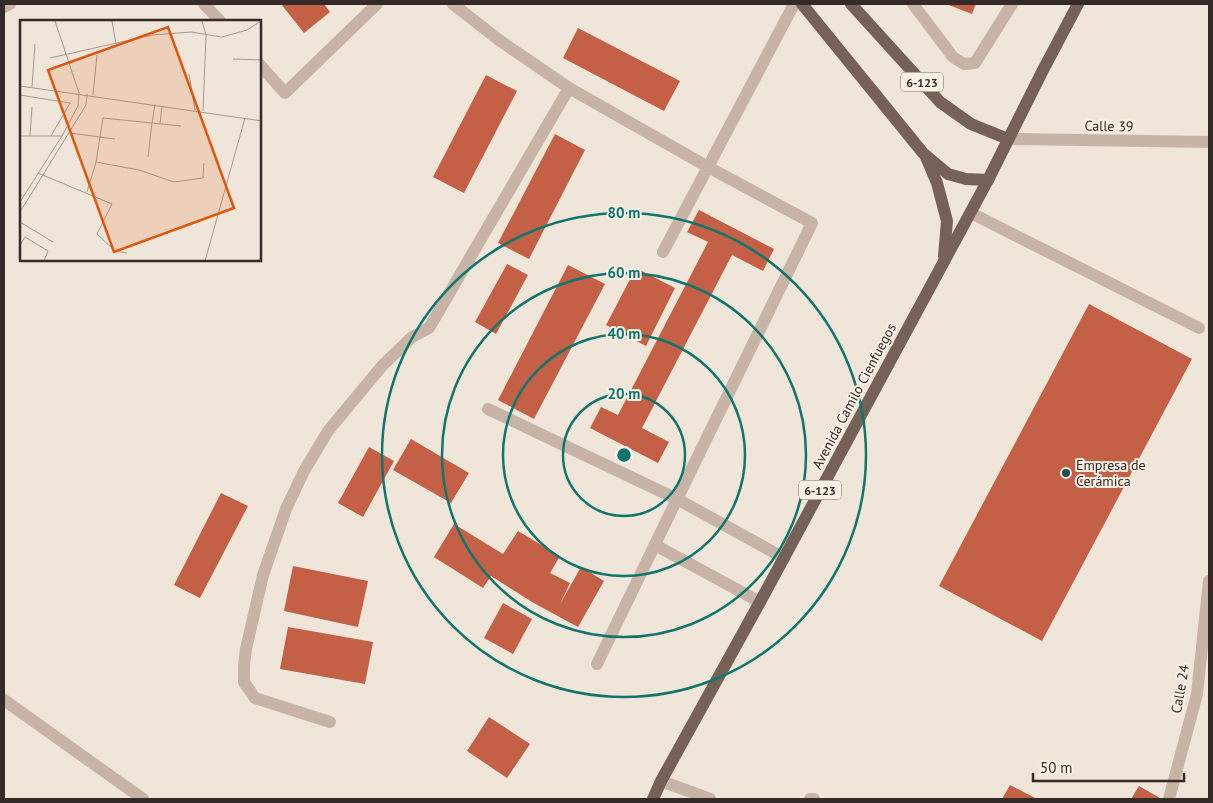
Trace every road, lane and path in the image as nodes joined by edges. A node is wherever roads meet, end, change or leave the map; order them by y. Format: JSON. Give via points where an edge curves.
{"nodes":[{"id":1,"x":10,"y":4,"type":"edge"},
{"id":2,"x":204,"y":4,"type":"edge"},
{"id":3,"x":377,"y":4,"type":"edge"},
{"id":4,"x":453,"y":4,"type":"edge"},
{"id":5,"x":794,"y":4,"type":"edge"},
{"id":6,"x":802,"y":4,"type":"edge"},
{"id":7,"x":851,"y":4,"type":"edge"},
{"id":8,"x":913,"y":4,"type":"edge"},
{"id":9,"x":1012,"y":4,"type":"edge"},
{"id":10,"x":1078,"y":4,"type":"edge"},
{"id":11,"x":4,"y":7,"type":"edge"},
{"id":12,"x":219,"y":20,"type":"edge"},
{"id":13,"x":261,"y":66,"type":"edge"},
{"id":14,"x":569,"y":88,"type":"junction"},
{"id":15,"x":1008,"y":139,"type":"junction"},
{"id":16,"x":1209,"y":142,"type":"edge"},
{"id":17,"x":923,"y":153,"type":"junction"},
{"id":18,"x":708,"y":167,"type":"junction"},
{"id":19,"x":988,"y":180,"type":"junction"},
{"id":20,"x":970,"y":212,"type":"junction"},
{"id":21,"x":663,"y":252,"type":"dead end"},
{"id":22,"x":944,"y":262,"type":"junction"},
{"id":23,"x":1198,"y":328,"type":"dead end"},
{"id":24,"x":488,"y":409,"type":"dead end"},
{"id":25,"x":677,"y":499,"type":"junction"},
{"id":26,"x":654,"y":545,"type":"junction"},
{"id":27,"x":784,"y":558,"type":"junction"},
{"id":28,"x":1209,"y":581,"type":"edge"},
{"id":29,"x":760,"y":602,"type":"junction"},
{"id":30,"x":597,"y":664,"type":"dead end"},
{"id":31,"x":4,"y":700,"type":"edge"},
{"id":32,"x":330,"y":722,"type":"dead end"},
{"id":33,"x":661,"y":780,"type":"junction"},
{"id":34,"x":143,"y":799,"type":"edge"},
{"id":35,"x":653,"y":799,"type":"edge"},
{"id":36,"x":710,"y":799,"type":"edge"},
{"id":37,"x":810,"y":799,"type":"edge"},
{"id":38,"x":814,"y":799,"type":"edge"},
{"id":39,"x":1169,"y":799,"type":"edge"}],
"edges":[{"from":1,"to":11,"type":"street"},
{"from":2,"to":12,"type":"street"},
{"from":3,"to":13,"type":"street","via":[[285,93]]},
{"from":4,"to":14,"type":"street"},
{"from":5,"to":18,"type":"street"},
{"from":6,"to":17,"type":"main road"},
{"from":7,"to":15,"type":"main road","number":"6-123","via":[[940,102],[971,124]]},
{"from":8,"to":9,"type":"street","via":[[953,57],[964,64],[975,63]]},
{"from":10,"to":15,"type":"main road","name":"Avenida Camilo Cienfuegos"},
{"from":14,"to":18,"type":"street"},
{"from":14,"to":32,"type":"street","via":[[429,328],[412,337],[382,366],[328,431],[286,509],[263,575],[246,649],[244,682],[255,698]]},
{"from":15,"to":16,"type":"street","name":"Calle 39"},
{"from":15,"to":19,"type":"main road","name":"Avenida Camilo Cienfuegos"},
{"from":17,"to":19,"type":"main road","via":[[948,174]]},
{"from":17,"to":22,"type":"main road","via":[[938,183],[947,221]]},
{"from":18,"to":21,"type":"street"},
{"from":18,"to":25,"type":"street","via":[[812,224]]},
{"from":19,"to":20,"type":"main road","name":"Avenida Camilo Cienfuegos","number":"6-123"},
{"from":20,"to":22,"type":"main road","name":"Avenida Camilo Cienfuegos","number":"6-123"},
{"from":20,"to":23,"type":"street"},
{"from":22,"to":27,"type":"main road","name":"Avenida Camilo Cienfuegos","number":"6-123"},
{"from":24,"to":25,"type":"street"},
{"from":25,"to":26,"type":"street"},
{"from":25,"to":27,"type":"street"},
{"from":26,"to":29,"type":"street"},
{"from":26,"to":30,"type":"street"},
{"from":27,"to":29,"type":"main road","name":"Avenida Camilo Cienfuegos","number":"6-123"},
{"from":28,"to":39,"type":"street","name":"Calle 24","via":[[1197,694]]},
{"from":29,"to":33,"type":"main road","name":"Avenida Camilo Cienfuegos","number":"6-123"},
{"from":31,"to":34,"type":"street"},
{"from":33,"to":35,"type":"main road","name":"Avenida Camilo Cienfuegos","number":"6-123"},
{"from":33,"to":36,"type":"street"},
{"from":37,"to":38,"type":"street"}]}
